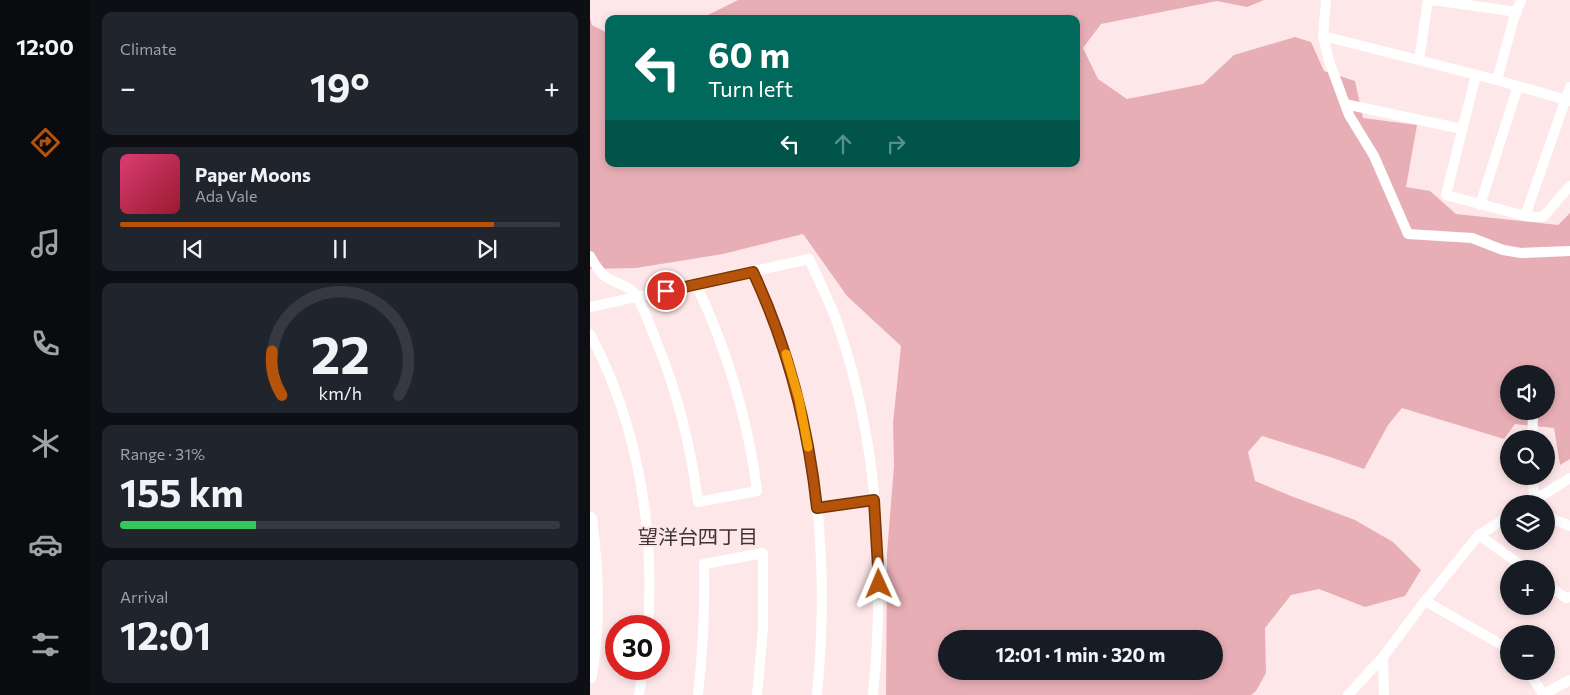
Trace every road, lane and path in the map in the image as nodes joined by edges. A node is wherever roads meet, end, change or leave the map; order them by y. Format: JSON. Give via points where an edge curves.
{"nodes":[{"id":1,"x":1326,"y":0,"type":"edge"},
{"id":2,"x":1428,"y":0,"type":"edge"},
{"id":3,"x":1433,"y":0,"type":"edge"},
{"id":4,"x":1521,"y":0,"type":"edge"},
{"id":5,"x":1517,"y":12,"type":"junction"},
{"id":6,"x":1323,"y":36,"type":"junction"},
{"id":7,"x":1419,"y":60,"type":"junction"},
{"id":8,"x":1476,"y":75,"type":"junction"},
{"id":9,"x":1497,"y":80,"type":"junction"},
{"id":10,"x":1518,"y":86,"type":"junction"},
{"id":11,"x":1570,"y":87,"type":"edge"},
{"id":12,"x":1568,"y":100,"type":"edge"},
{"id":13,"x":1345,"y":104,"type":"junction"},
{"id":14,"x":1462,"y":129,"type":"junction"},
{"id":15,"x":1570,"y":186,"type":"edge"},
{"id":16,"x":1480,"y":205,"type":"junction"},
{"id":17,"x":1525,"y":216,"type":"junction"},
{"id":18,"x":1570,"y":251,"type":"edge"},
{"id":19,"x":590,"y":256,"type":"edge"},
{"id":20,"x":753,"y":272,"type":"junction"},
{"id":21,"x":696,"y":284,"type":"junction"},
{"id":22,"x":637,"y":297,"type":"junction"},
{"id":23,"x":590,"y":307,"type":"edge"},
{"id":24,"x":590,"y":334,"type":"edge"},
{"id":25,"x":1570,"y":478,"type":"edge"},
{"id":26,"x":1542,"y":495,"type":"edge"},
{"id":27,"x":874,"y":500,"type":"junction"},
{"id":28,"x":817,"y":508,"type":"junction"},
{"id":29,"x":590,"y":518,"type":"edge"},
{"id":30,"x":1555,"y":520,"type":"edge"},
{"id":31,"x":1500,"y":521,"type":"edge"},
{"id":32,"x":1570,"y":526,"type":"edge"},
{"id":33,"x":1479,"y":534,"type":"junction"},
{"id":34,"x":1514,"y":560,"type":"edge"},
{"id":35,"x":1555,"y":590,"type":"edge"},
{"id":36,"x":1570,"y":597,"type":"edge"},
{"id":37,"x":1425,"y":601,"type":"junction"},
{"id":38,"x":648,"y":615,"type":"edge"},
{"id":39,"x":1500,"y":644,"type":"edge"},
{"id":40,"x":1383,"y":657,"type":"junction"},
{"id":41,"x":590,"y":676,"type":"edge"},
{"id":42,"x":641,"y":680,"type":"edge"},
{"id":43,"x":1534,"y":680,"type":"edge"},
{"id":44,"x":1570,"y":680,"type":"edge"},
{"id":45,"x":639,"y":695,"type":"edge"},
{"id":46,"x":698,"y":695,"type":"edge"},
{"id":47,"x":757,"y":695,"type":"edge"},
{"id":48,"x":817,"y":695,"type":"edge"},
{"id":49,"x":873,"y":695,"type":"edge"},
{"id":50,"x":1348,"y":695,"type":"edge"},
{"id":51,"x":1384,"y":695,"type":"edge"},
{"id":52,"x":1543,"y":695,"type":"edge"}],
"edges":[{"from":1,"to":6,"type":"street"},
{"from":2,"to":7,"type":"street"},
{"from":3,"to":5,"type":"street"},
{"from":4,"to":5,"type":"street"},
{"from":5,"to":9,"type":"street"},
{"from":6,"to":7,"type":"street"},
{"from":6,"to":13,"type":"street"},
{"from":7,"to":8,"type":"street"},
{"from":8,"to":9,"type":"street"},
{"from":8,"to":14,"type":"street"},
{"from":9,"to":10,"type":"street"},
{"from":10,"to":12,"type":"street"},
{"from":10,"to":16,"type":"street"},
{"from":11,"to":12,"type":"street"},
{"from":12,"to":17,"type":"street"},
{"from":13,"to":14,"type":"street"},
{"from":13,"to":18,"type":"street","via":[[1374,156],[1408,234],[1472,238],[1521,253]]},
{"from":14,"to":16,"type":"street","via":[[1446,195]]},
{"from":15,"to":17,"type":"street","via":[[1542,217]]},
{"from":16,"to":17,"type":"street"},
{"from":19,"to":22,"type":"street","via":[[604,276],[629,287]]},
{"from":20,"to":21,"type":"street"},
{"from":20,"to":27,"type":"street","via":[[809,259],[837,322],[849,363],[863,421]]},
{"from":20,"to":28,"type":"street","via":[[790,366],[806,433]]},
{"from":21,"to":22,"type":"street"},
{"from":21,"to":22,"type":"street","via":[[733,376],[757,491],[698,502],[674,390]]},
{"from":22,"to":23,"type":"street"},
{"from":24,"to":38,"type":"street","via":[[620,402],[637,465],[647,526]]},
{"from":25,"to":26,"type":"street"},
{"from":27,"to":28,"type":"street"},
{"from":27,"to":49,"type":"street","via":[[879,584]]},
{"from":28,"to":48,"type":"street","via":[[822,596]]},
{"from":29,"to":41,"type":"main road","via":[[596,590]]},
{"from":30,"to":32,"type":"street"},
{"from":31,"to":33,"type":"street"},
{"from":33,"to":34,"type":"street"},
{"from":33,"to":37,"type":"street"},
{"from":35,"to":36,"type":"street","via":[[1566,598]]},
{"from":37,"to":39,"type":"street"},
{"from":37,"to":40,"type":"street"},
{"from":40,"to":50,"type":"street"},
{"from":40,"to":51,"type":"street"},
{"from":42,"to":45,"type":"street"},
{"from":43,"to":52,"type":"street"},
{"from":44,"to":52,"type":"street"},
{"from":46,"to":47,"type":"street","via":[[704,631],[704,564],[763,553],[763,629]]}]}
